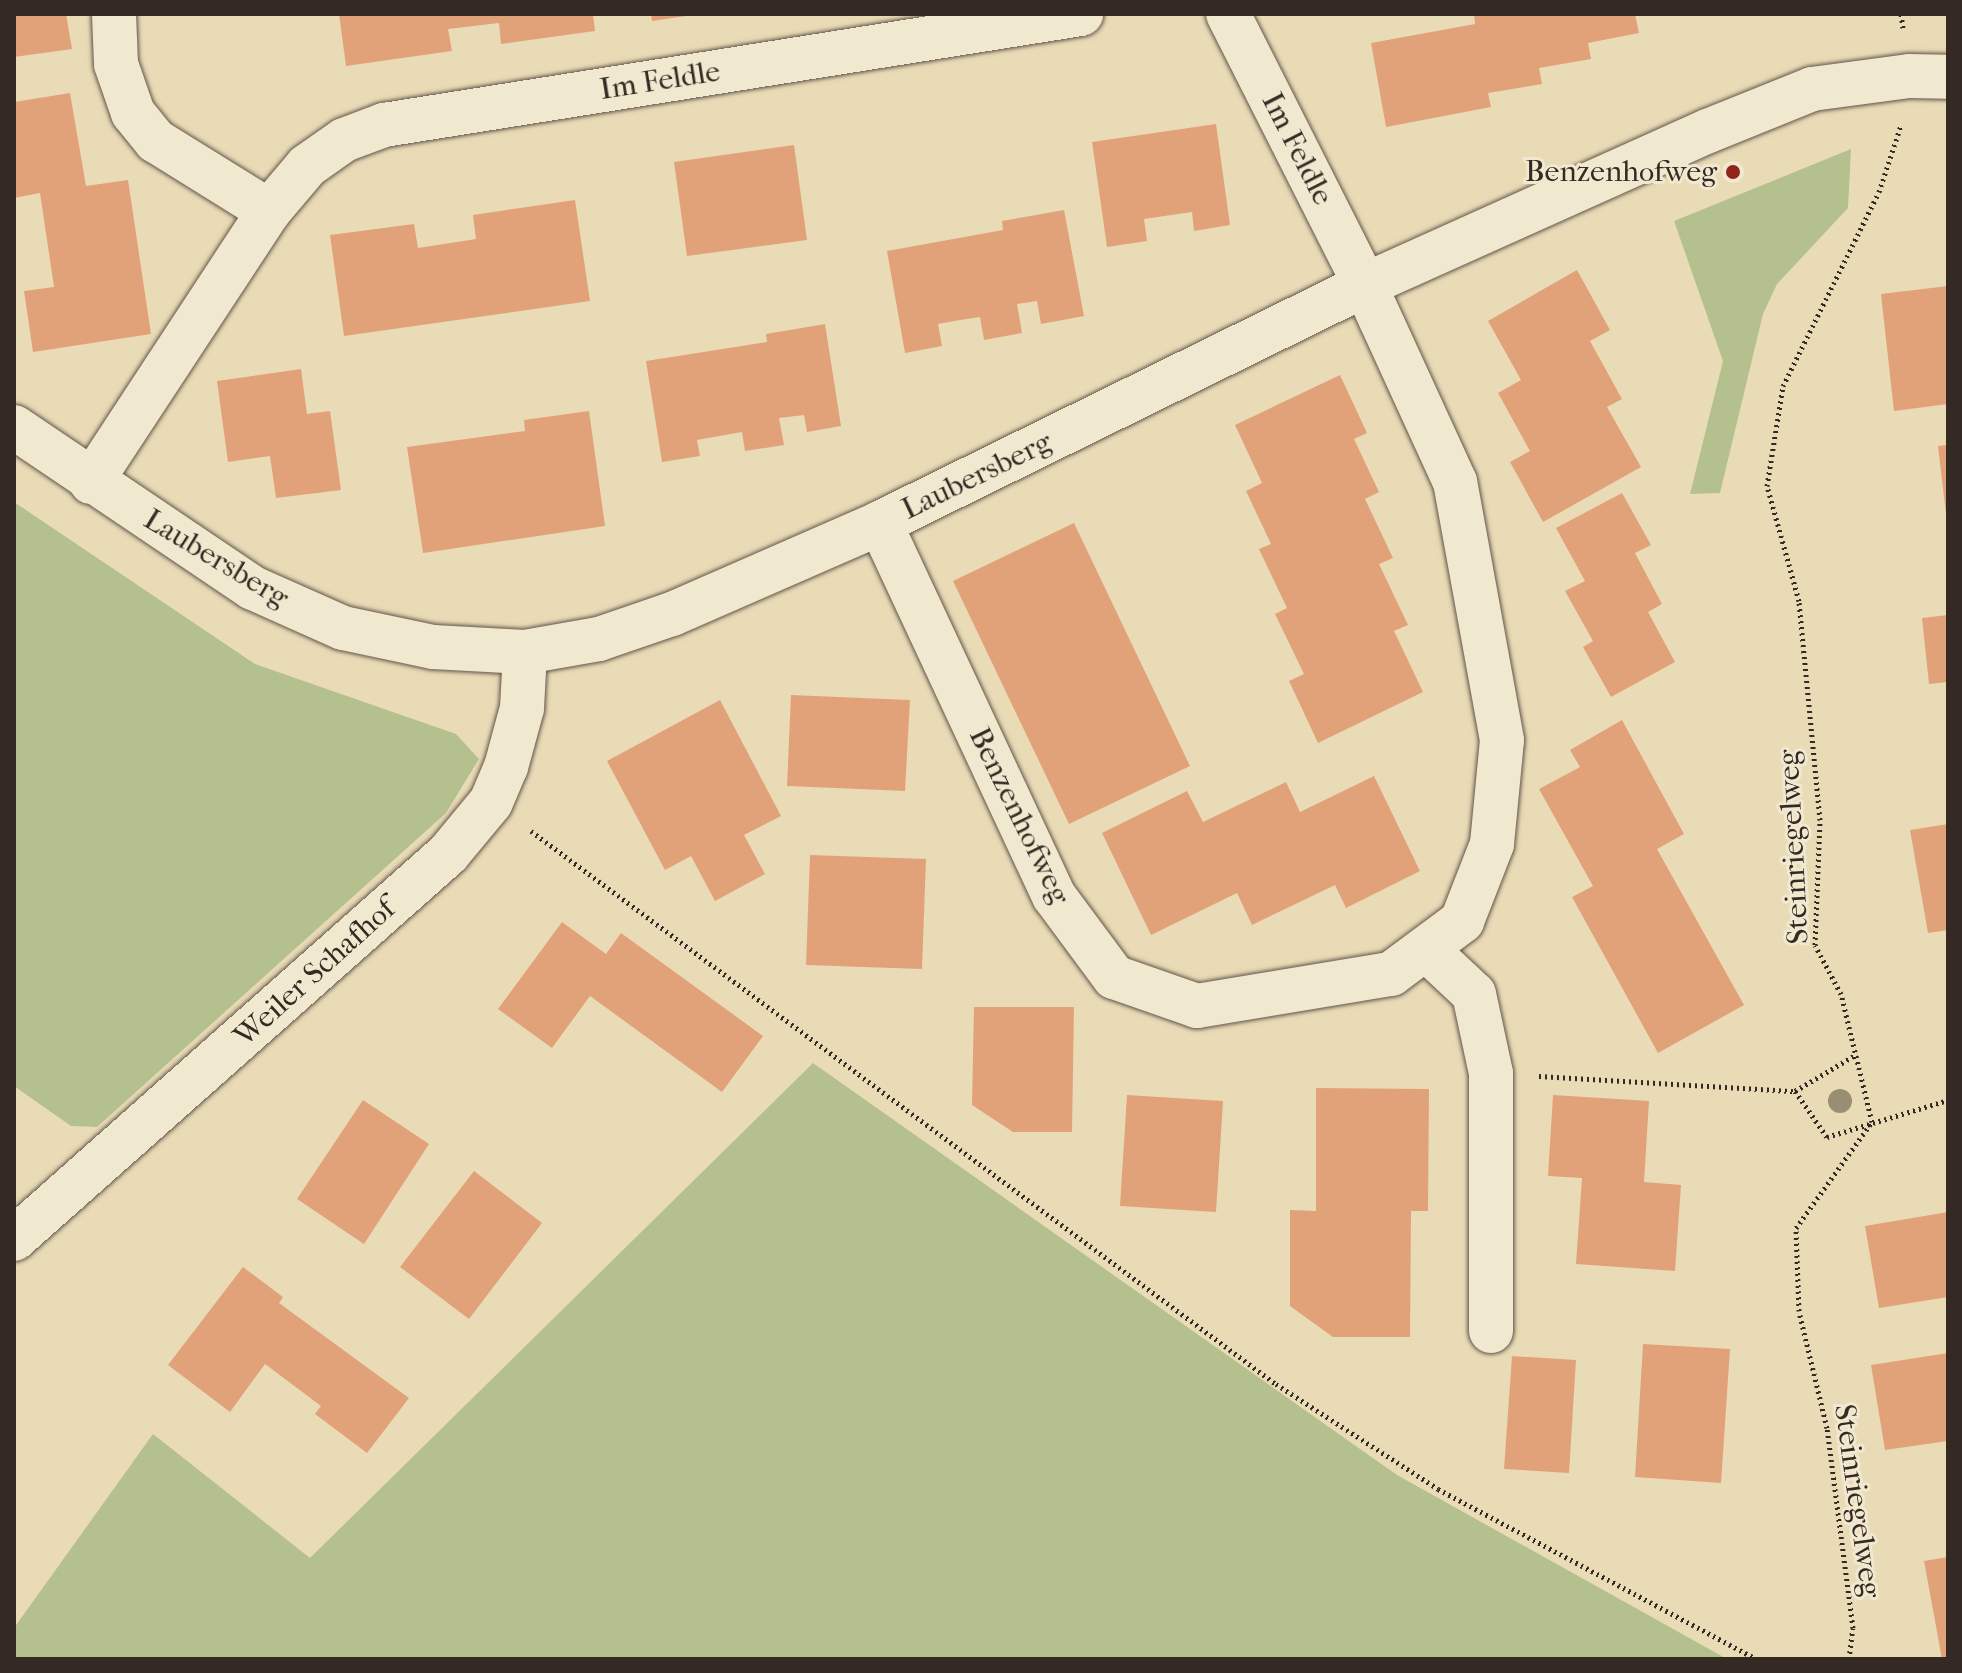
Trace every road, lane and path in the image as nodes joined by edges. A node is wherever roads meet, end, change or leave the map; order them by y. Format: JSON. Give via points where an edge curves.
{"nodes":[{"id":1,"x":114,"y":14,"type":"edge"},
{"id":2,"x":1081,"y":14,"type":"edge"},
{"id":3,"x":1228,"y":14,"type":"edge"},
{"id":4,"x":1928,"y":76,"type":"edge"},
{"id":5,"x":269,"y":211,"type":"junction"},
{"id":6,"x":1365,"y":285,"type":"junction"},
{"id":7,"x":14,"y":427,"type":"edge"},
{"id":8,"x":91,"y":482,"type":"junction"},
{"id":9,"x":880,"y":523,"type":"junction"},
{"id":10,"x":525,"y":652,"type":"junction"},
{"id":11,"x":491,"y":802,"type":"junction"},
{"id":12,"x":1427,"y":950,"type":"junction"},
{"id":13,"x":1857,"y":1054,"type":"junction"},
{"id":14,"x":1491,"y":1073,"type":"junction"},
{"id":15,"x":1795,"y":1091,"type":"junction"},
{"id":16,"x":1948,"y":1100,"type":"edge"},
{"id":17,"x":1872,"y":1122,"type":"junction"},
{"id":18,"x":14,"y":1239,"type":"edge"},
{"id":19,"x":1491,"y":1331,"type":"dead end"},
{"id":20,"x":1756,"y":1659,"type":"edge"},
{"id":21,"x":1849,"y":1659,"type":"edge"}],
"edges":[{"from":1,"to":5,"type":"street","via":[[116,64],[133,113],[156,141]]},
{"from":2,"to":5,"type":"street","name":"Im Feldle","via":[[384,125],[344,140],[307,166]]},
{"from":3,"to":6,"type":"street","name":"Im Feldle"},
{"from":4,"to":6,"type":"street","name":"Laubersberg","via":[[1812,89]]},
{"from":4,"to":13,"type":"path","name":"Steinriegelweg","via":[[1901,127],[1879,192],[1783,386],[1767,486],[1799,601],[1820,820],[1815,945],[1841,994]]},
{"from":5,"to":8,"type":"street","name":"Im Feldle"},
{"from":6,"to":9,"type":"street","name":"Laubersberg"},
{"from":6,"to":12,"type":"street","name":"Benzenhofweg","via":[[1455,482],[1502,740],[1492,844],[1462,921]]},
{"from":7,"to":8,"type":"street","name":"Laubersberg"},
{"from":8,"to":10,"type":"street","name":"Laubersberg","via":[[253,588],[343,628],[433,647]]},
{"from":9,"to":10,"type":"street","name":"Laubersberg","via":[[672,614],[599,639]]},
{"from":9,"to":12,"type":"street","name":"Benzenhofweg","via":[[1054,896],[1114,977],[1197,1006],[1391,974]]},
{"from":10,"to":11,"type":"street","name":"Weiler Schafhof","via":[[522,708]]},
{"from":11,"to":18,"type":"street","name":"Weiler Schafhof","via":[[448,854]]},
{"from":11,"to":20,"type":"path","via":[[1276,1384],[1438,1489]]},
{"from":12,"to":14,"type":"street","via":[[1474,994]]},
{"from":13,"to":15,"type":"path"},
{"from":13,"to":17,"type":"path","name":"Steinriegelweg"},
{"from":14,"to":15,"type":"path"},
{"from":14,"to":19,"type":"street"},
{"from":15,"to":17,"type":"path","via":[[1827,1137]]},
{"from":16,"to":17,"type":"path"},
{"from":17,"to":21,"type":"path","name":"Steinriegelweg","via":[[1796,1228],[1799,1311],[1827,1428],[1853,1628]]}]}
